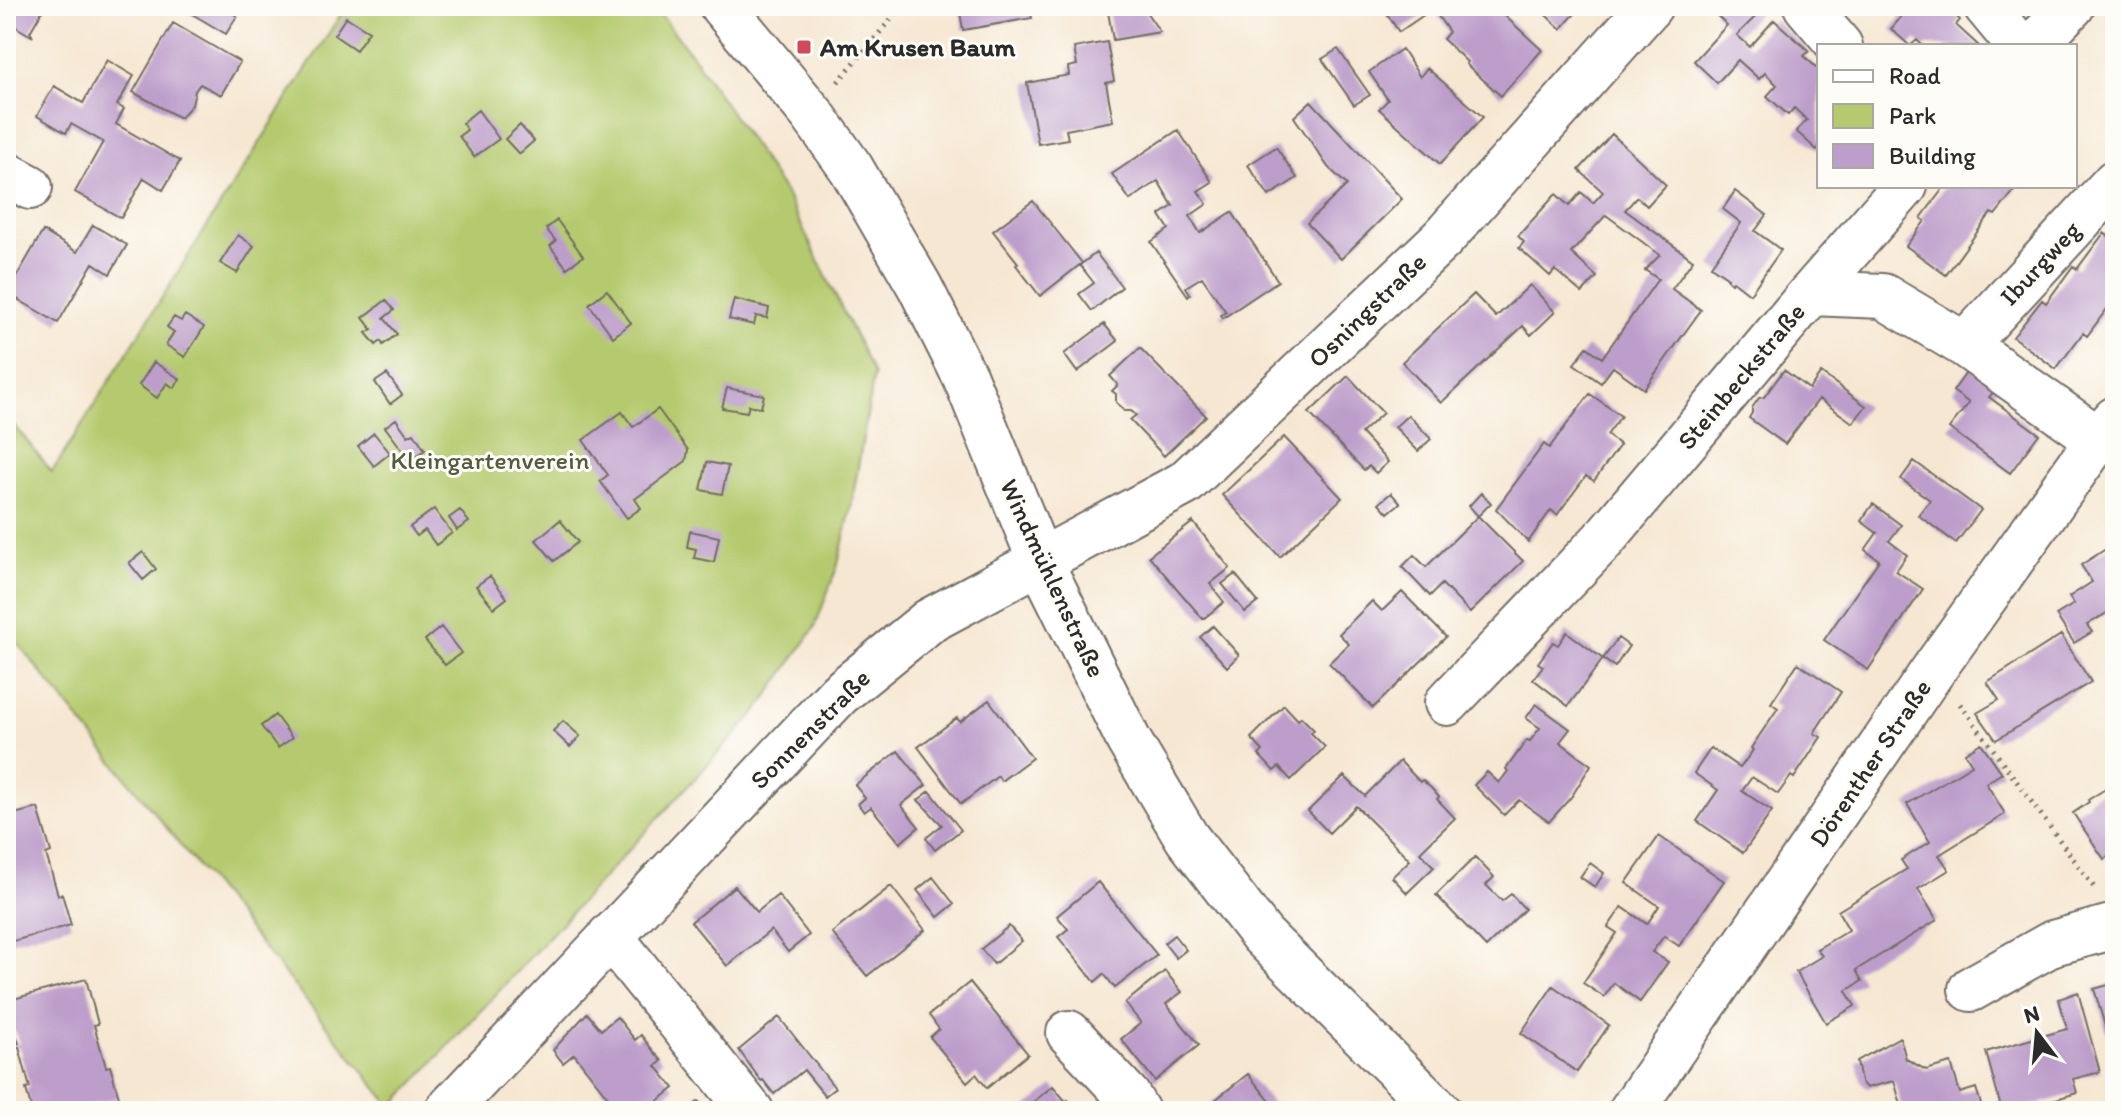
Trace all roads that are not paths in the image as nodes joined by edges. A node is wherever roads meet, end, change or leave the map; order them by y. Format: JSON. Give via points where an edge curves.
{"nodes":[{"id":1,"x":722,"y":6,"type":"edge"},
{"id":2,"x":1650,"y":6,"type":"edge"},
{"id":3,"x":1806,"y":6,"type":"edge"},
{"id":4,"x":1986,"y":6,"type":"edge"},
{"id":5,"x":2072,"y":6,"type":"edge"},
{"id":6,"x":1838,"y":44,"type":"edge"},
{"id":7,"x":2017,"y":44,"type":"edge"},
{"id":8,"x":2035,"y":44,"type":"edge"},
{"id":9,"x":2115,"y":182,"type":"edge"},
{"id":10,"x":1903,"y":188,"type":"edge"},
{"id":11,"x":1811,"y":293,"type":"junction"},
{"id":12,"x":1965,"y":345,"type":"junction"},
{"id":13,"x":2107,"y":429,"type":"edge"},
{"id":14,"x":1041,"y":563,"type":"junction"},
{"id":15,"x":1447,"y":703,"type":"dead end"},
{"id":16,"x":2106,"y":909,"type":"edge"},
{"id":17,"x":610,"y":936,"type":"junction"},
{"id":18,"x":1971,"y":989,"type":"dead end"},
{"id":19,"x":1069,"y":1033,"type":"dead end"},
{"id":20,"x":447,"y":1111,"type":"edge"},
{"id":21,"x":751,"y":1111,"type":"edge"},
{"id":22,"x":1137,"y":1111,"type":"edge"},
{"id":23,"x":1439,"y":1111,"type":"edge"},
{"id":24,"x":1631,"y":1111,"type":"edge"}],
"edges":[{"from":1,"to":14,"type":"street","name":"Windmühlenstraße","via":[[851,168],[920,287],[965,377]]},
{"from":2,"to":14,"type":"street","name":"Osningstraße","via":[[1442,239],[1185,483]]},
{"from":3,"to":6,"type":"street"},
{"from":4,"to":7,"type":"street"},
{"from":5,"to":8,"type":"street"},
{"from":9,"to":12,"type":"street","name":"Iburgweg"},
{"from":10,"to":11,"type":"street"},
{"from":11,"to":12,"type":"street","name":"Steinbeckstraße","via":[[1883,296]]},
{"from":11,"to":15,"type":"street","name":"Steinbeckstraße","via":[[1603,540]]},
{"from":12,"to":13,"type":"street","name":"Steinbeckstraße"},
{"from":13,"to":24,"type":"street","name":"Dörenther Straße","via":[[1934,669]]},
{"from":14,"to":17,"type":"street","name":"Sonnenstraße","via":[[929,621],[839,694]]},
{"from":14,"to":23,"type":"street","name":"Windmühlenstraße","via":[[1129,741],[1187,838],[1262,935]]},
{"from":16,"to":18,"type":"street"},
{"from":17,"to":20,"type":"street","name":"Sonnenstraße"},
{"from":17,"to":21,"type":"street"},
{"from":19,"to":22,"type":"street"}]}
